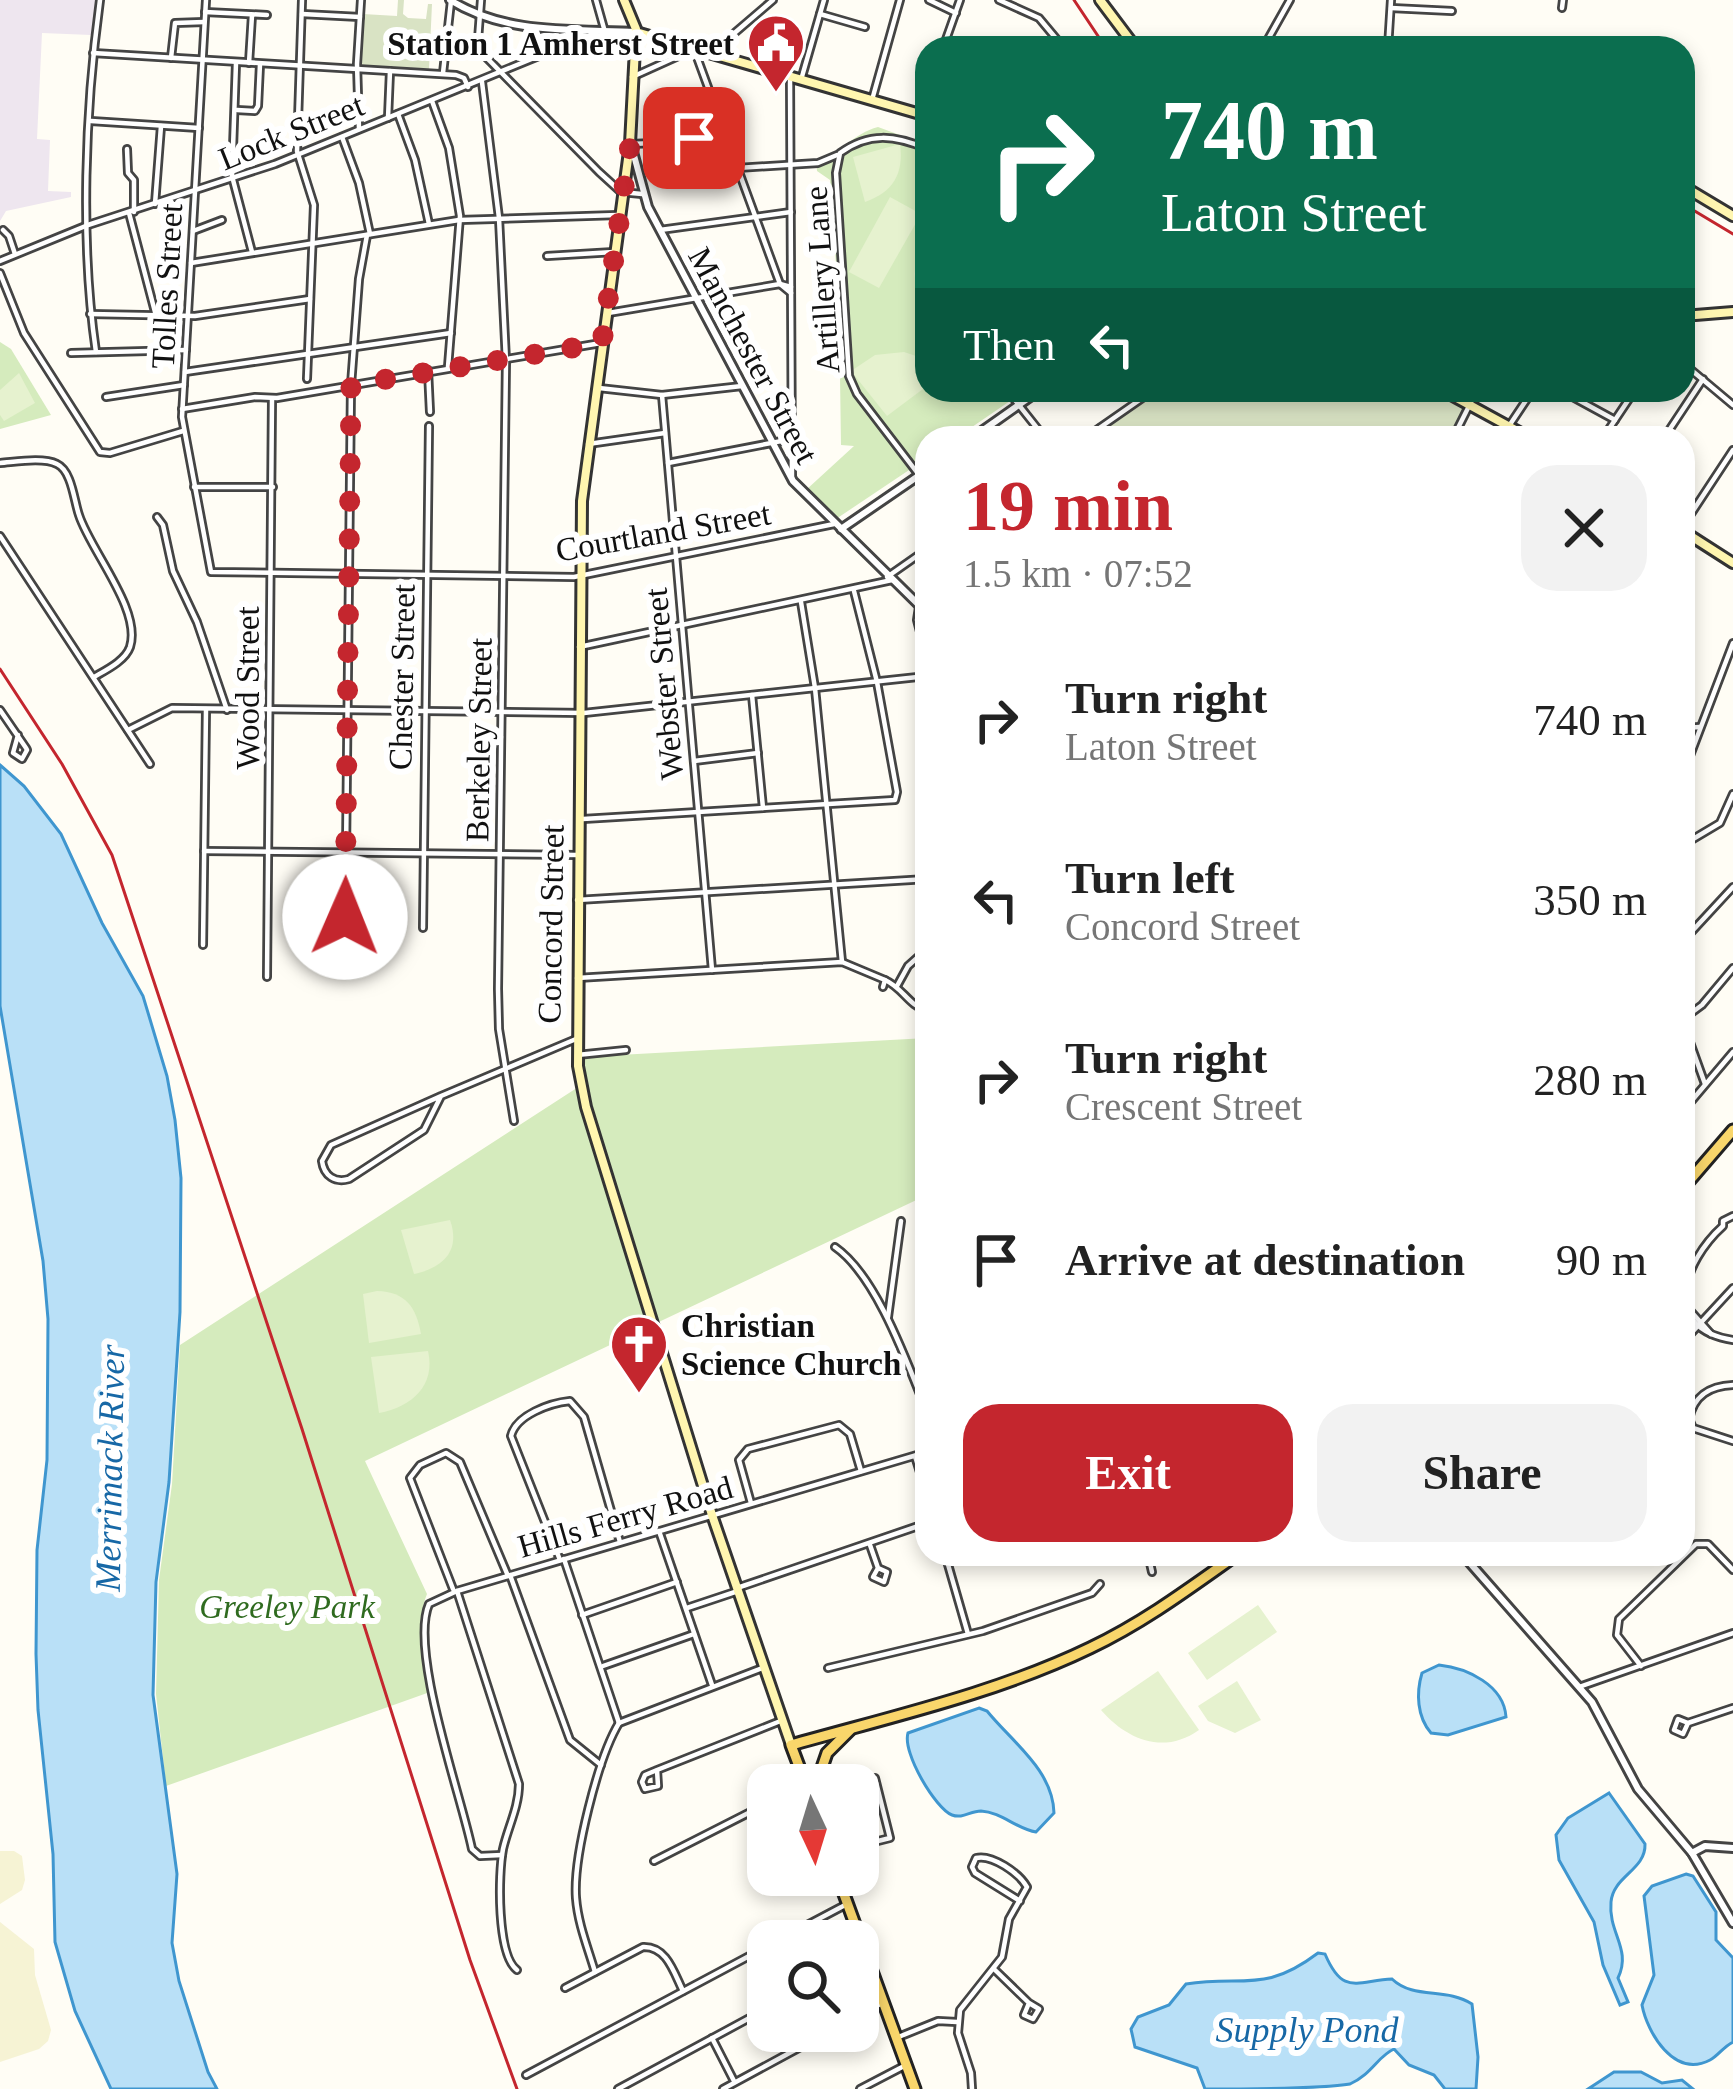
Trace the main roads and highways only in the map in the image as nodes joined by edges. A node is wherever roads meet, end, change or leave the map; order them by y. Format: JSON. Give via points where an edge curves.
{"nodes":[{"id":1,"x":625,"y":0,"type":"edge"},
{"id":2,"x":1100,"y":0,"type":"edge"},
{"id":3,"x":636,"y":32,"type":"junction"},
{"id":4,"x":1127,"y":36,"type":"edge"},
{"id":5,"x":915,"y":112,"type":"edge"},
{"id":6,"x":1695,"y":193,"type":"edge"},
{"id":7,"x":1733,"y":216,"type":"edge"},
{"id":8,"x":1733,"y":312,"type":"edge"},
{"id":9,"x":1695,"y":315,"type":"edge"},
{"id":10,"x":1464,"y":402,"type":"edge"},
{"id":11,"x":1509,"y":426,"type":"edge"},
{"id":12,"x":1695,"y":537,"type":"edge"},
{"id":13,"x":1733,"y":563,"type":"edge"},
{"id":14,"x":1733,"y":1130,"type":"edge"},
{"id":15,"x":1695,"y":1173,"type":"edge"},
{"id":16,"x":1221,"y":1566,"type":"edge"},
{"id":17,"x":857,"y":1726,"type":"junction"},
{"id":18,"x":791,"y":1744,"type":"junction"},
{"id":19,"x":798,"y":1764,"type":"edge"},
{"id":20,"x":825,"y":1764,"type":"edge"},
{"id":21,"x":879,"y":1997,"type":"edge"},
{"id":22,"x":915,"y":2089,"type":"edge"}],
"edges":[{"from":1,"to":3,"type":"main road"},
{"from":2,"to":4,"type":"main road"},
{"from":3,"to":5,"type":"main road"},
{"from":3,"to":18,"type":"main road","name":"Concord Street","via":[[630,145],[582,501],[577,1055],[586,1107],[712,1515]]},
{"from":6,"to":7,"type":"main road"},
{"from":8,"to":9,"type":"main road"},
{"from":10,"to":11,"type":"main road"},
{"from":12,"to":13,"type":"main road"},
{"from":14,"to":15,"type":"main road"},
{"from":16,"to":17,"type":"main road","via":[[1090,1648]]},
{"from":17,"to":18,"type":"main road"},
{"from":17,"to":20,"type":"main road"},
{"from":18,"to":19,"type":"main road","name":"Concord Street"},
{"from":21,"to":22,"type":"main road"}]}
